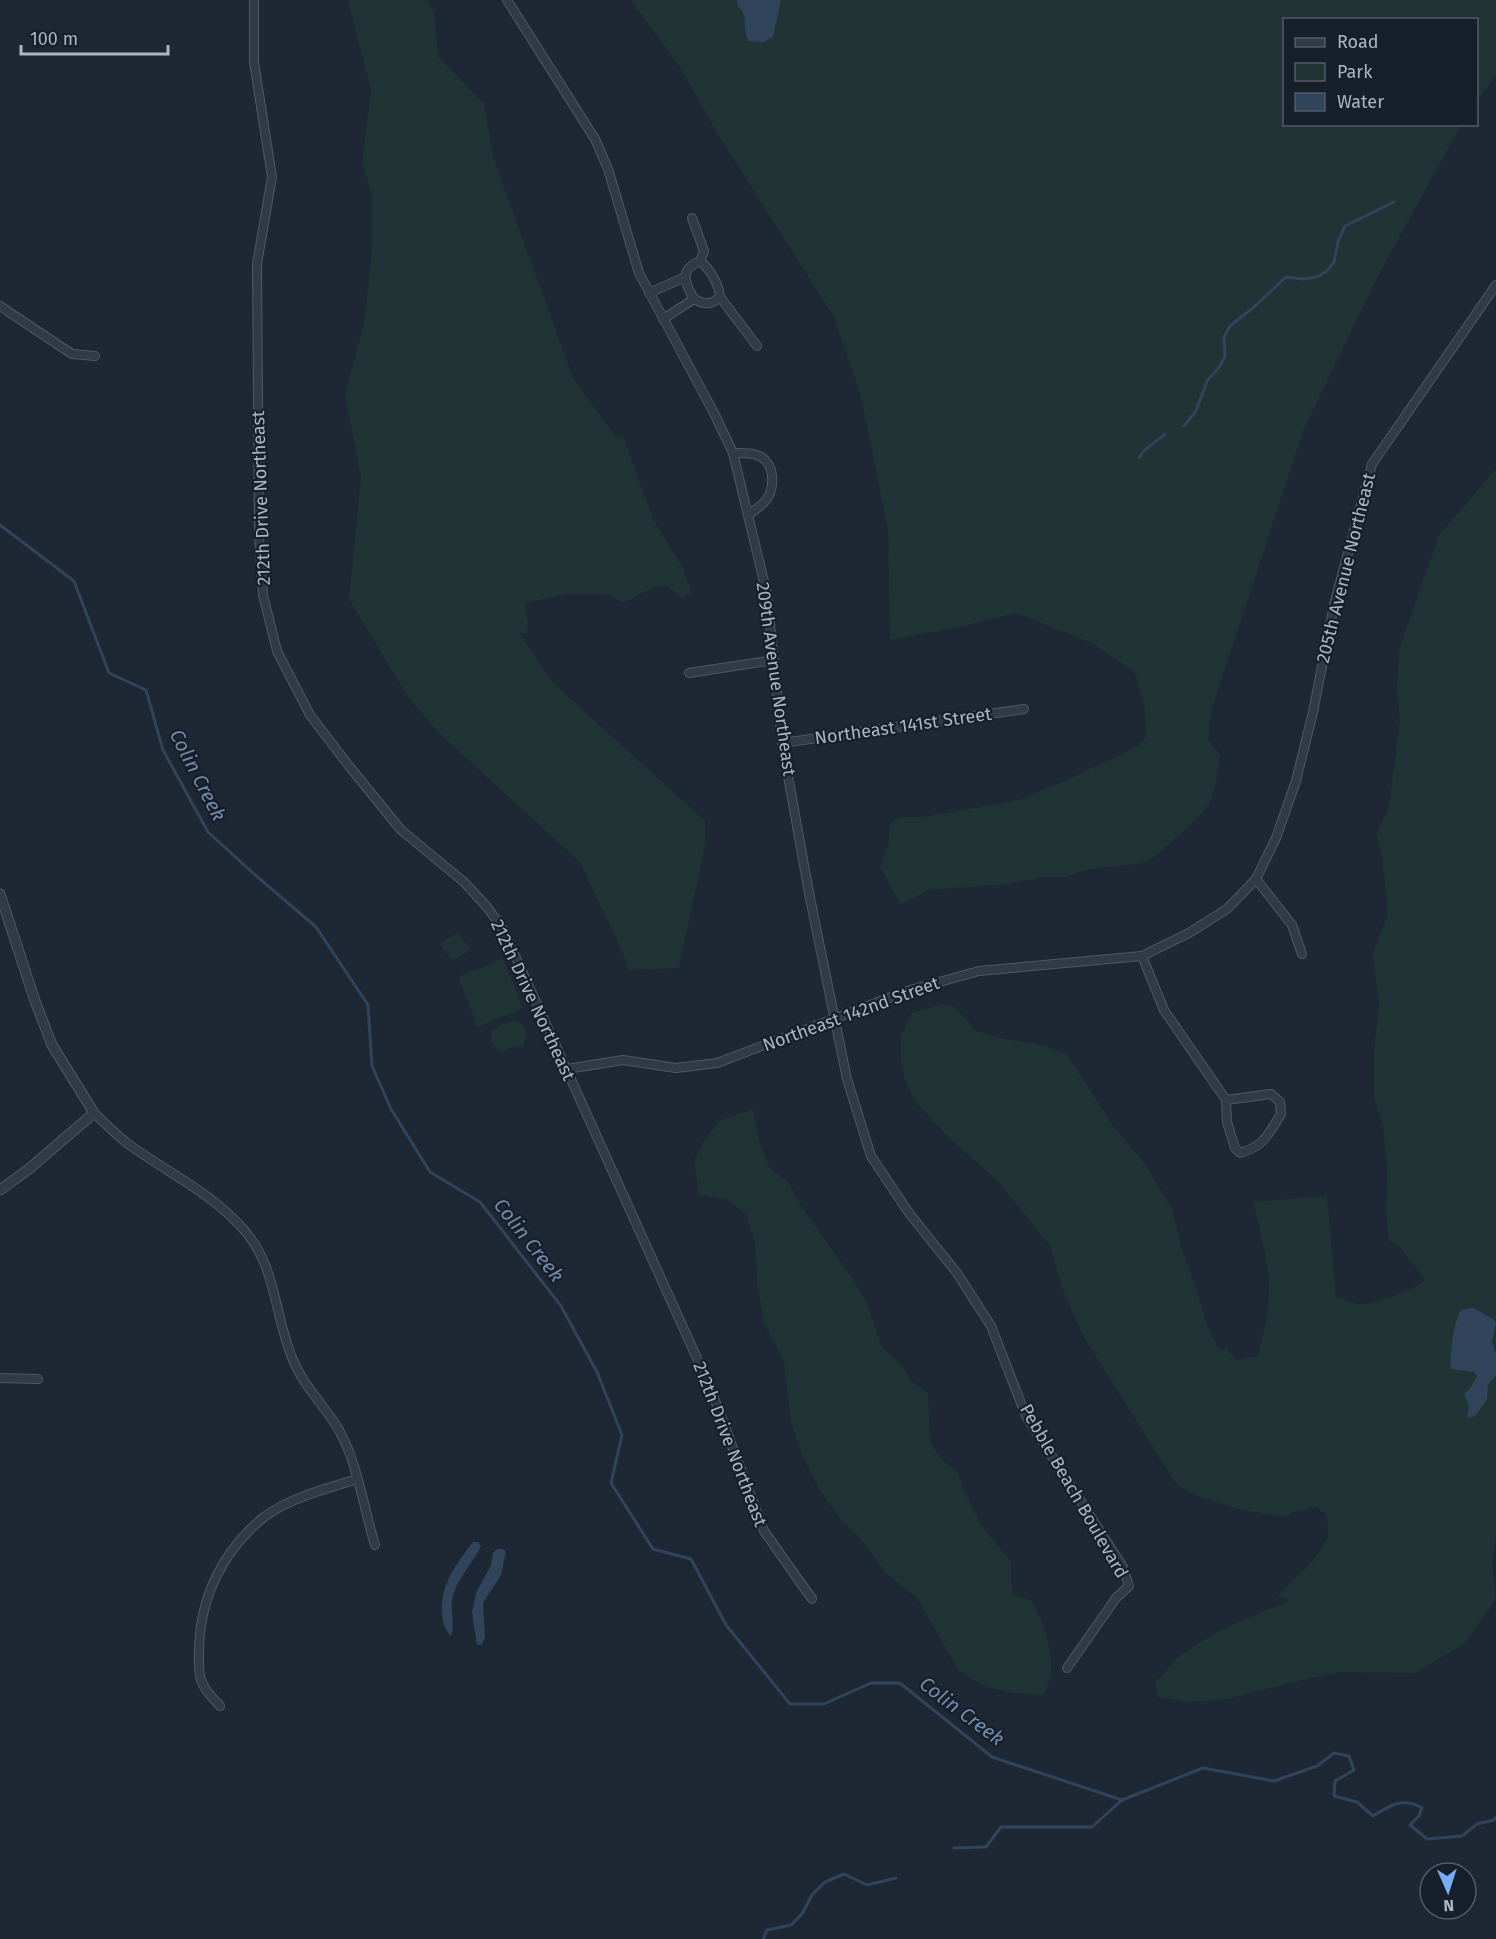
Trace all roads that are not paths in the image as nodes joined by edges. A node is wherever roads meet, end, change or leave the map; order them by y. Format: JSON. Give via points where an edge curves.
{"nodes":[{"id":1,"x":254,"y":0,"type":"edge"},
{"id":2,"x":507,"y":0,"type":"edge"},
{"id":3,"x":692,"y":218,"type":"dead end"},
{"id":4,"x":700,"y":261,"type":"junction"},
{"id":5,"x":685,"y":277,"type":"junction"},
{"id":6,"x":1496,"y":285,"type":"edge"},
{"id":7,"x":649,"y":293,"type":"junction"},
{"id":8,"x":720,"y":297,"type":"junction"},
{"id":9,"x":694,"y":299,"type":"junction"},
{"id":10,"x":0,"y":306,"type":"edge"},
{"id":11,"x":663,"y":319,"type":"junction"},
{"id":12,"x":757,"y":346,"type":"dead end"},
{"id":13,"x":95,"y":356,"type":"dead end"},
{"id":14,"x":733,"y":453,"type":"junction"},
{"id":15,"x":748,"y":515,"type":"junction"},
{"id":16,"x":774,"y":660,"type":"junction"},
{"id":17,"x":689,"y":673,"type":"dead end"},
{"id":18,"x":1024,"y":709,"type":"dead end"},
{"id":19,"x":782,"y":744,"type":"junction"},
{"id":20,"x":1256,"y":879,"type":"junction"},
{"id":21,"x":0,"y":894,"type":"edge"},
{"id":22,"x":1302,"y":954,"type":"dead end"},
{"id":23,"x":1142,"y":956,"type":"junction"},
{"id":24,"x":835,"y":1018,"type":"junction"},
{"id":25,"x":567,"y":1069,"type":"junction"},
{"id":26,"x":1226,"y":1100,"type":"junction"},
{"id":27,"x":94,"y":1113,"type":"junction"},
{"id":28,"x":0,"y":1190,"type":"edge"},
{"id":29,"x":957,"y":1273,"type":"joint"},
{"id":30,"x":0,"y":1378,"type":"edge"},
{"id":31,"x":38,"y":1379,"type":"dead end"},
{"id":32,"x":357,"y":1479,"type":"junction"},
{"id":33,"x":375,"y":1545,"type":"dead end"},
{"id":34,"x":812,"y":1599,"type":"dead end"},
{"id":35,"x":1067,"y":1668,"type":"dead end"},
{"id":36,"x":220,"y":1706,"type":"dead end"}],
"edges":[{"from":1,"to":25,"type":"street","name":"212th Drive Northeast","via":[[254,62],[272,177],[257,264],[259,537],[263,595],[277,651],[310,715],[401,830],[464,882],[503,929]]},
{"from":2,"to":7,"type":"street","name":"209th Avenue Northeast","via":[[595,139]]},
{"from":3,"to":4,"type":"street","via":[[704,251]]},
{"from":4,"to":5,"type":"street","via":[[691,264]]},
{"from":4,"to":8,"type":"street","via":[[707,266]]},
{"from":5,"to":7,"type":"street"},
{"from":5,"to":9,"type":"street"},
{"from":6,"to":20,"type":"street","name":"205th Avenue Northeast","via":[[1372,464],[1334,605],[1314,712],[1296,781],[1276,838]]},
{"from":7,"to":11,"type":"street","name":"209th Avenue Northeast"},
{"from":8,"to":9,"type":"street","via":[[705,304]]},
{"from":8,"to":12,"type":"street"},
{"from":9,"to":11,"type":"street"},
{"from":10,"to":13,"type":"street","via":[[72,354]]},
{"from":11,"to":14,"type":"street","name":"209th Avenue Northeast"},
{"from":14,"to":15,"type":"street","name":"209th Avenue Northeast"},
{"from":14,"to":15,"type":"street","via":[[750,453],[765,460],[772,472],[772,487],[766,501]]},
{"from":15,"to":16,"type":"street","name":"209th Avenue Northeast","via":[[767,594]]},
{"from":16,"to":17,"type":"street"},
{"from":16,"to":19,"type":"street","name":"209th Avenue Northeast"},
{"from":18,"to":19,"type":"street","name":"Northeast 141st Street"},
{"from":19,"to":24,"type":"street","name":"209th Avenue Northeast"},
{"from":20,"to":22,"type":"street","via":[[1293,925]]},
{"from":20,"to":23,"type":"street","name":"Northeast 142nd Street","via":[[1227,909]]},
{"from":21,"to":27,"type":"street","via":[[52,1045]]},
{"from":23,"to":24,"type":"street","name":"Northeast 142nd Street","via":[[979,971],[910,990]]},
{"from":23,"to":26,"type":"street","via":[[1164,1010]]},
{"from":24,"to":25,"type":"street","name":"Northeast 142nd Street","via":[[717,1063],[676,1068],[623,1060]]},
{"from":24,"to":29,"type":"street","name":"209th Avenue Northeast","via":[[871,1156],[909,1213]]},
{"from":25,"to":34,"type":"street","name":"212th Drive Northeast","via":[[710,1387],[764,1531]]},
{"from":26,"to":26,"type":"street","via":[[1227,1122],[1235,1148],[1240,1153],[1255,1149],[1281,1114],[1280,1102],[1270,1094]]},
{"from":27,"to":28,"type":"street"},
{"from":27,"to":32,"type":"street","via":[[130,1146],[220,1205],[246,1231],[271,1278],[280,1327],[294,1363],[340,1433]]},
{"from":29,"to":35,"type":"street","name":"Pebble Beach Boulevard","via":[[990,1326],[1026,1416],[1123,1567],[1129,1586],[1116,1598]]},
{"from":30,"to":31,"type":"street"},
{"from":32,"to":33,"type":"street"},
{"from":32,"to":36,"type":"street","via":[[295,1500],[265,1517],[233,1548],[210,1588],[199,1633],[199,1671],[204,1688]]}]}
